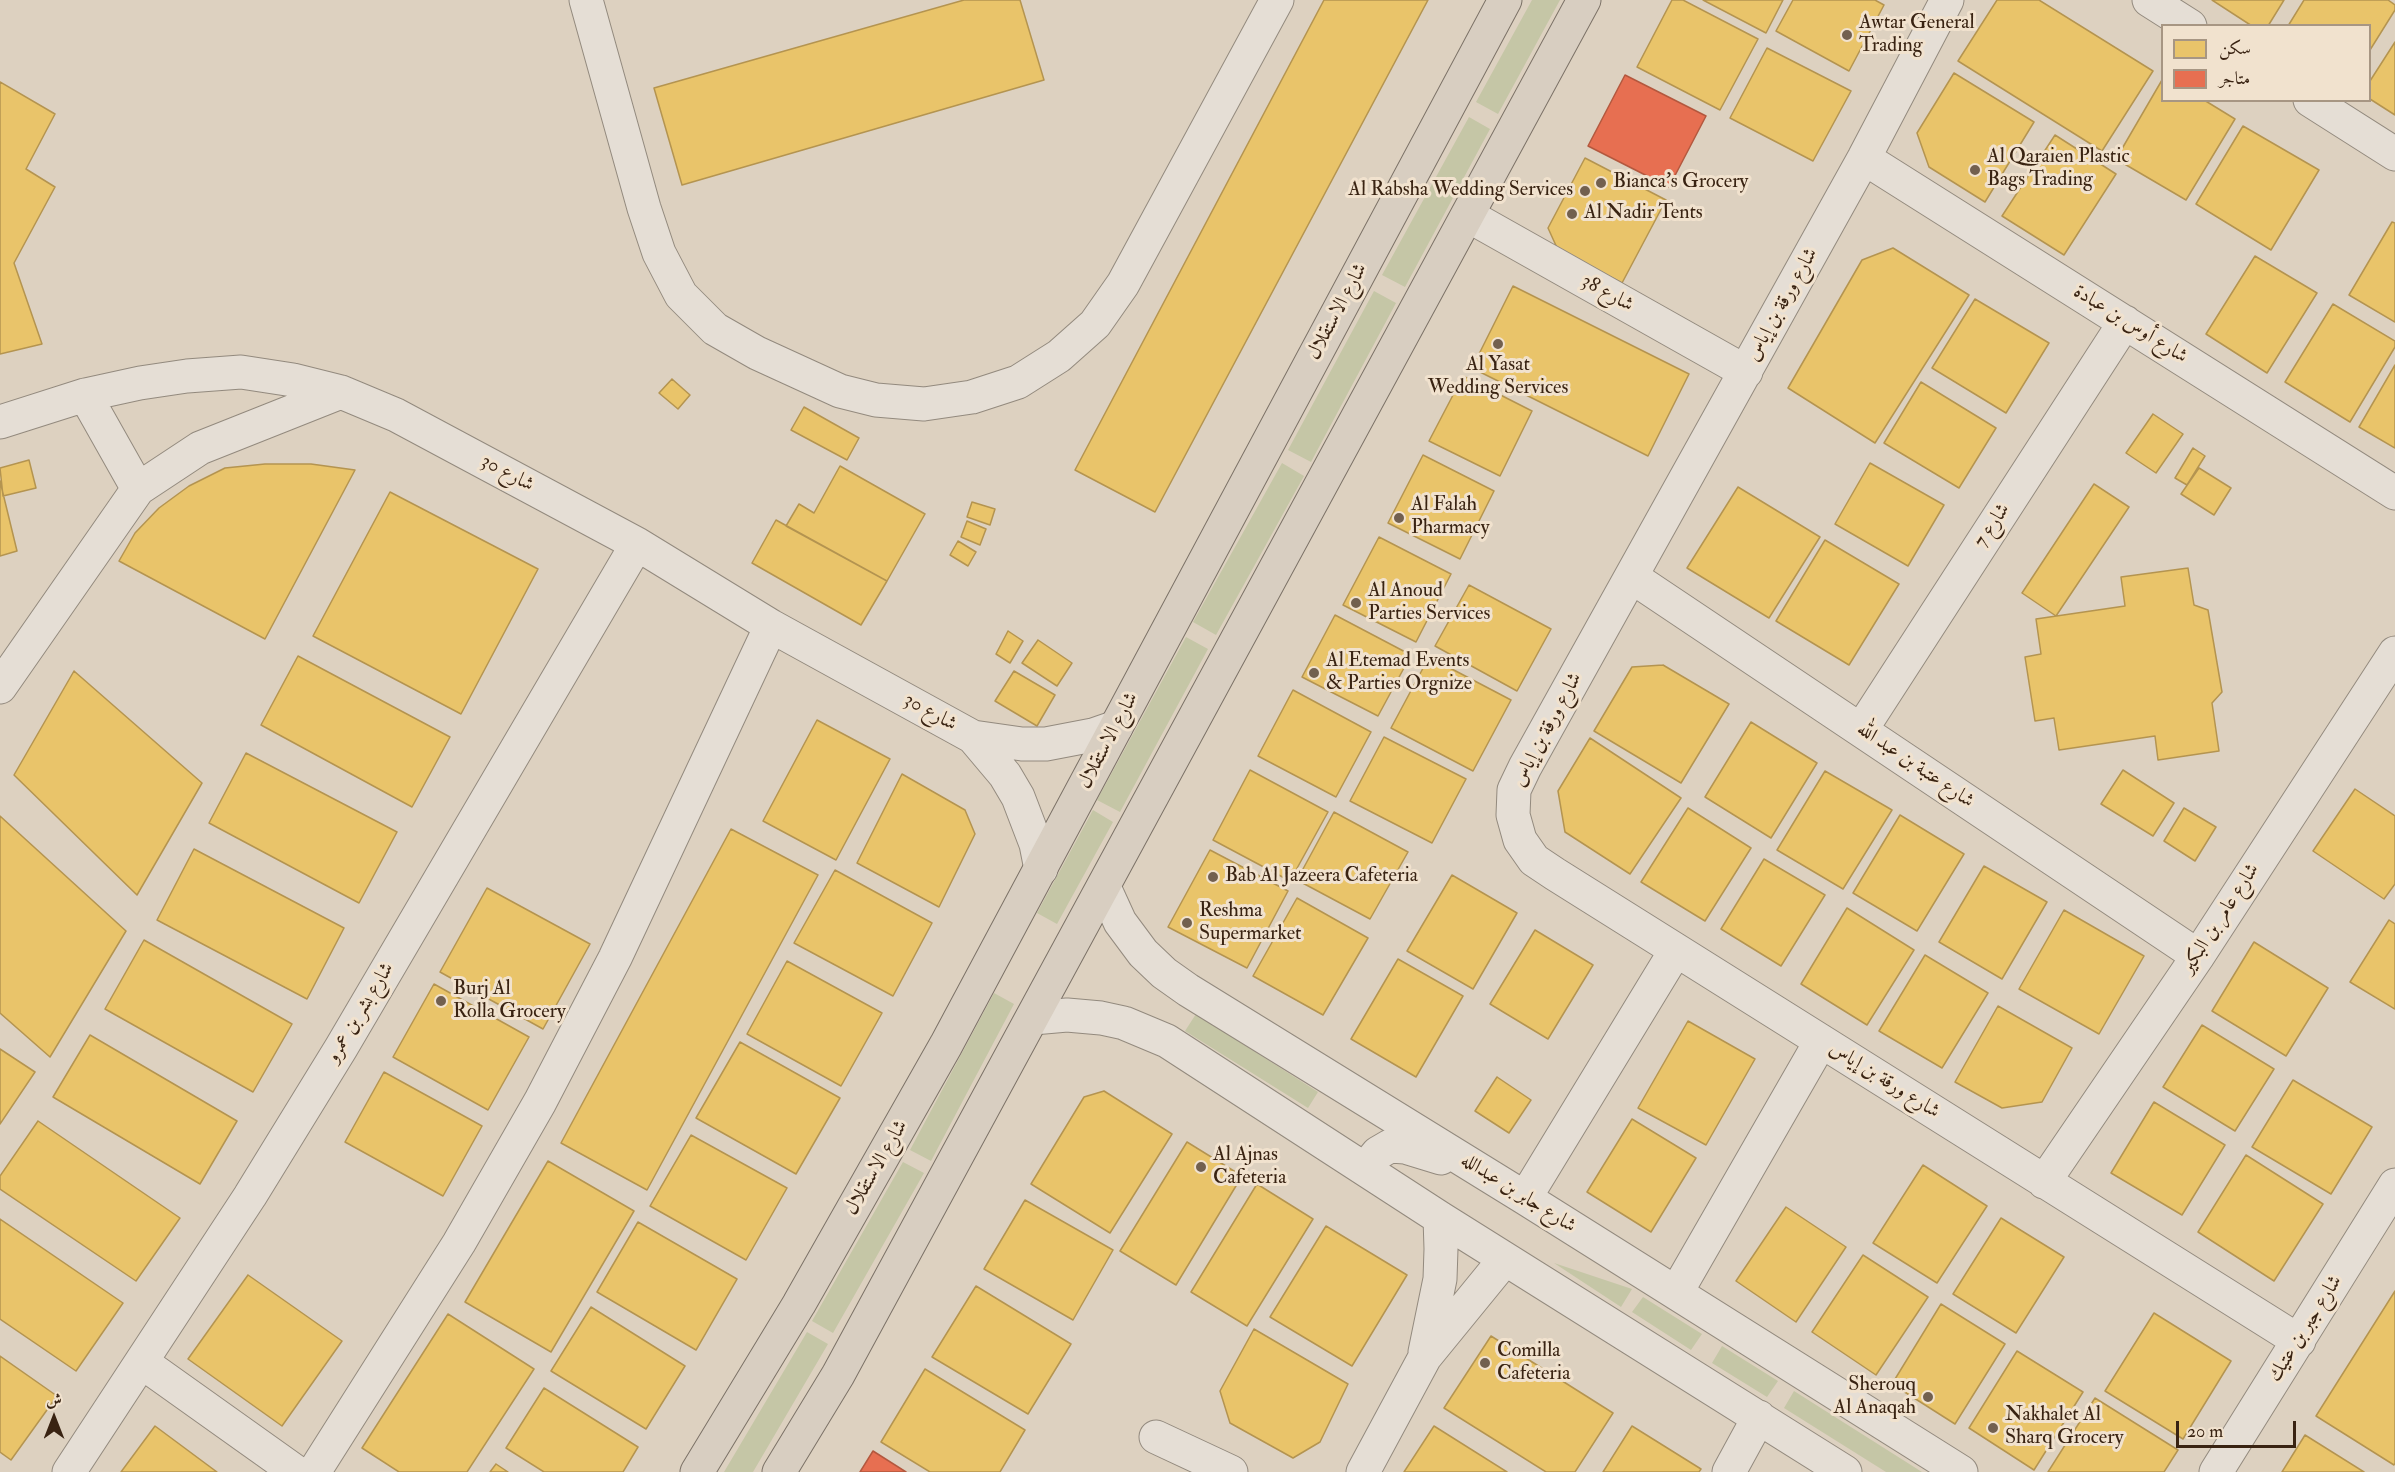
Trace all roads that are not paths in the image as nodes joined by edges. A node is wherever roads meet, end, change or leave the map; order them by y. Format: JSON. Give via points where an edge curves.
{"nodes":[{"id":1,"x":586,"y":0,"type":"edge"},
{"id":2,"x":1277,"y":0,"type":"edge"},
{"id":3,"x":1505,"y":0,"type":"edge"},
{"id":4,"x":1584,"y":0,"type":"edge"},
{"id":5,"x":1947,"y":0,"type":"edge"},
{"id":6,"x":2149,"y":0,"type":"edge"},
{"id":7,"x":2187,"y":24,"type":"edge"},
{"id":8,"x":2313,"y":102,"type":"edge"},
{"id":9,"x":2395,"y":154,"type":"edge"},
{"id":10,"x":1864,"y":158,"type":"junction"},
{"id":11,"x":1469,"y":216,"type":"junction"},
{"id":12,"x":2125,"y":322,"type":"junction"},
{"id":13,"x":1746,"y":372,"type":"junction"},
{"id":14,"x":341,"y":392,"type":"junction"},
{"id":15,"x":85,"y":395,"type":"junction"},
{"id":16,"x":0,"y":422,"type":"edge"},
{"id":17,"x":138,"y":489,"type":"junction"},
{"id":18,"x":2395,"y":493,"type":"edge"},
{"id":19,"x":637,"y":544,"type":"junction"},
{"id":20,"x":1632,"y":577,"type":"junction"},
{"id":21,"x":771,"y":626,"type":"junction"},
{"id":22,"x":2395,"y":653,"type":"edge"},
{"id":23,"x":0,"y":687,"type":"edge"},
{"id":24,"x":1116,"y":727,"type":"junction"},
{"id":25,"x":1861,"y":730,"type":"junction"},
{"id":26,"x":973,"y":737,"type":"junction"},
{"id":27,"x":1041,"y":869,"type":"junction"},
{"id":28,"x":1104,"y":887,"type":"junction"},
{"id":29,"x":1676,"y":950,"type":"junction"},
{"id":30,"x":2198,"y":956,"type":"junction"},
{"id":31,"x":1033,"y":1018,"type":"junction"},
{"id":32,"x":1821,"y":1041,"type":"junction"},
{"id":33,"x":1482,"y":1171,"type":"junction"},
{"id":34,"x":1372,"y":1173,"type":"junction"},
{"id":35,"x":2044,"y":1182,"type":"junction"},
{"id":36,"x":2395,"y":1185,"type":"edge"},
{"id":37,"x":1525,"y":1198,"type":"junction"},
{"id":38,"x":1440,"y":1218,"type":"junction"},
{"id":39,"x":1505,"y":1259,"type":"junction"},
{"id":40,"x":1676,"y":1293,"type":"junction"},
{"id":41,"x":2299,"y":1341,"type":"junction"},
{"id":42,"x":1425,"y":1357,"type":"junction"},
{"id":43,"x":142,"y":1363,"type":"junction"},
{"id":44,"x":1759,"y":1417,"type":"junction"},
{"id":45,"x":1156,"y":1437,"type":"dead end"},
{"id":46,"x":69,"y":1472,"type":"edge"},
{"id":47,"x":296,"y":1472,"type":"edge"},
{"id":48,"x":314,"y":1472,"type":"edge"},
{"id":49,"x":697,"y":1472,"type":"edge"},
{"id":50,"x":779,"y":1472,"type":"edge"},
{"id":51,"x":1232,"y":1472,"type":"edge"},
{"id":52,"x":1363,"y":1472,"type":"edge"},
{"id":53,"x":1729,"y":1472,"type":"edge"},
{"id":54,"x":1845,"y":1472,"type":"edge"},
{"id":55,"x":1961,"y":1472,"type":"edge"},
{"id":56,"x":2216,"y":1472,"type":"edge"}],
"edges":[{"from":1,"to":2,"type":"street","via":[[644,208],[659,253],[681,295],[716,329],[757,353],[840,391],[876,400],[924,404],[972,397],[1018,381],[1059,356],[1095,324],[1123,284]]},
{"from":3,"to":24,"type":"main road","name":"شارع الاستقلال"},
{"from":4,"to":11,"type":"main road"},
{"from":5,"to":10,"type":"street","name":"شارع ورقة بن إياس"},
{"from":6,"to":7,"type":"street"},
{"from":8,"to":9,"type":"street"},
{"from":10,"to":12,"type":"street","name":"شارع أوس بن عبادة"},
{"from":10,"to":13,"type":"street","name":"شارع ورقة بن إياس"},
{"from":11,"to":13,"type":"street","name":"شارع 38"},
{"from":11,"to":28,"type":"main road"},
{"from":12,"to":18,"type":"street","name":"شارع أوس بن عبادة"},
{"from":12,"to":25,"type":"street","name":"شارع 7"},
{"from":13,"to":20,"type":"street","name":"شارع ورقة بن إياس"},
{"from":14,"to":15,"type":"street","name":"شارع 30","via":[[241,372],[140,383]]},
{"from":14,"to":17,"type":"street","via":[[200,448]]},
{"from":14,"to":19,"type":"street","name":"شارع 30","via":[[396,415]]},
{"from":15,"to":16,"type":"street","name":"شارع 30"},
{"from":15,"to":17,"type":"street"},
{"from":17,"to":23,"type":"street"},
{"from":19,"to":21,"type":"street","name":"شارع 30"},
{"from":19,"to":43,"type":"street","name":"شارع بشر بن عمرو","via":[[341,1048]]},
{"from":20,"to":25,"type":"street","name":"شارع عتبة بن عبد الله"},
{"from":20,"to":29,"type":"street","name":"شارع ورقة بن إياس","via":[[1525,767],[1514,790],[1513,815],[1520,840],[1534,860]]},
{"from":21,"to":26,"type":"street","name":"شارع 30"},
{"from":21,"to":48,"type":"street","via":[[615,958],[540,1102],[459,1243]]},
{"from":22,"to":30,"type":"street","name":"شارع عامر بن البكير"},
{"from":24,"to":26,"type":"street","name":"شارع 30","via":[[1046,744]]},
{"from":24,"to":27,"type":"main road","name":"شارع الاستقلال"},
{"from":25,"to":30,"type":"street","name":"شارع عتبة بن عبد الله"},
{"from":26,"to":27,"type":"street","name":"شارع 30","via":[[1018,797]]},
{"from":27,"to":49,"type":"main road","name":"شارع الاستقلال","via":[[868,1185]]},
{"from":28,"to":31,"type":"main road"},
{"from":28,"to":33,"type":"street","name":"شارع جابر بن عبدالله","via":[[1131,938],[1164,973]]},
{"from":29,"to":32,"type":"street","name":"شارع ورقة بن إياس"},
{"from":29,"to":37,"type":"street"},
{"from":30,"to":35,"type":"street","name":"شارع عامر بن البكير"},
{"from":31,"to":34,"type":"street","via":[[1101,1018],[1146,1031]]},
{"from":31,"to":50,"type":"main road","via":[[838,1375]]},
{"from":32,"to":35,"type":"street","name":"شارع ورقة بن إياس"},
{"from":32,"to":40,"type":"street"},
{"from":33,"to":34,"type":"street","via":[[1398,1145],[1378,1153]]},
{"from":33,"to":37,"type":"street","name":"شارع جابر بن عبدالله"},
{"from":34,"to":38,"type":"street"},
{"from":35,"to":41,"type":"street","name":"شارع ورقة بن إياس"},
{"from":36,"to":41,"type":"street","name":"شارع جبر بن عتيك"},
{"from":37,"to":40,"type":"street","name":"شارع جابر بن عبدالله"},
{"from":38,"to":39,"type":"street"},
{"from":38,"to":42,"type":"street","via":[[1440,1279]]},
{"from":39,"to":42,"type":"street"},
{"from":39,"to":44,"type":"street"},
{"from":40,"to":55,"type":"street","name":"شارع جابر بن عبدالله"},
{"from":41,"to":56,"type":"street","name":"شارع جبر بن عتيك"},
{"from":42,"to":52,"type":"street"},
{"from":43,"to":46,"type":"street","name":"شارع بشر بن عمرو"},
{"from":43,"to":47,"type":"street"},
{"from":44,"to":53,"type":"street"},
{"from":44,"to":54,"type":"street"},
{"from":45,"to":51,"type":"street"}]}
